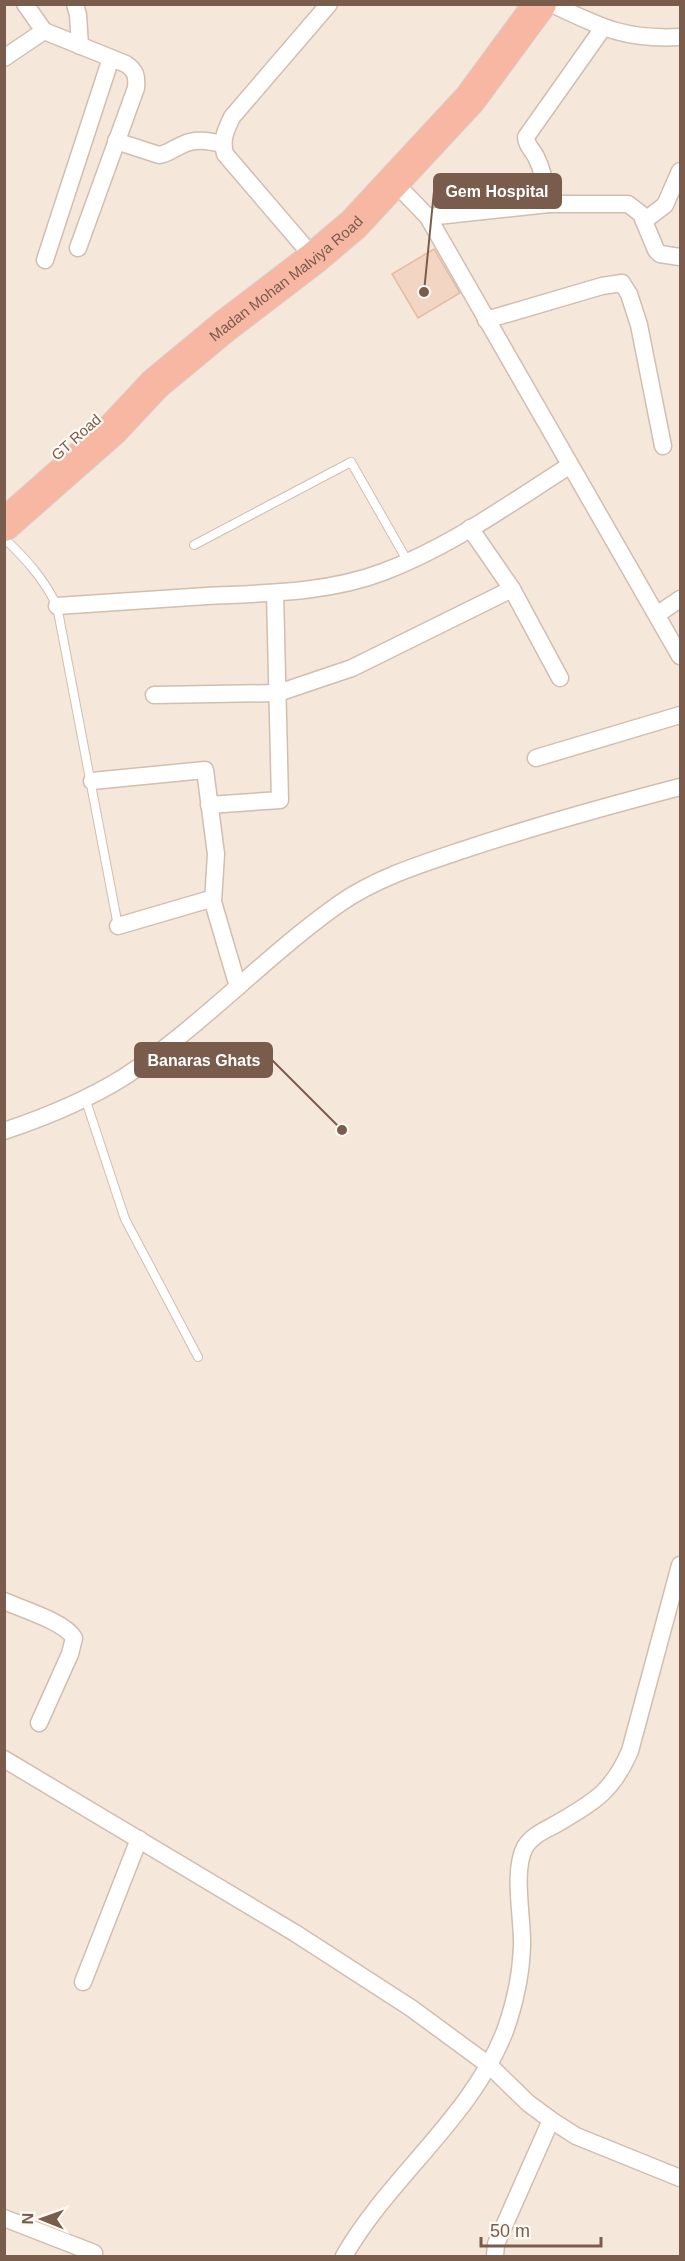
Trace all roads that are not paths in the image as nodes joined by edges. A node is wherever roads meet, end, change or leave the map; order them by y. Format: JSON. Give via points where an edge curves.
{"nodes":[{"id":1,"x":25,"y":4,"type":"edge"},
{"id":2,"x":75,"y":4,"type":"edge"},
{"id":3,"x":329,"y":4,"type":"edge"},
{"id":4,"x":519,"y":4,"type":"edge"},
{"id":5,"x":540,"y":4,"type":"edge"},
{"id":6,"x":552,"y":4,"type":"edge"},
{"id":7,"x":603,"y":28,"type":"junction"},
{"id":8,"x":44,"y":32,"type":"junction"},
{"id":9,"x":681,"y":37,"type":"edge"},
{"id":10,"x":80,"y":46,"type":"junction"},
{"id":11,"x":4,"y":58,"type":"edge"},
{"id":12,"x":111,"y":58,"type":"junction"},
{"id":13,"x":116,"y":141,"type":"junction"},
{"id":14,"x":222,"y":144,"type":"junction"},
{"id":15,"x":428,"y":145,"type":"junction"},
{"id":16,"x":681,"y":171,"type":"edge"},
{"id":17,"x":394,"y":182,"type":"junction"},
{"id":18,"x":549,"y":204,"type":"junction"},
{"id":19,"x":428,"y":217,"type":"junction"},
{"id":20,"x":644,"y":221,"type":"junction"},
{"id":21,"x":78,"y":248,"type":"dead end"},
{"id":22,"x":681,"y":257,"type":"edge"},
{"id":23,"x":314,"y":258,"type":"junction"},
{"id":24,"x":45,"y":260,"type":"dead end"},
{"id":25,"x":486,"y":320,"type":"junction"},
{"id":26,"x":154,"y":384,"type":"junction"},
{"id":27,"x":663,"y":446,"type":"dead end"},
{"id":28,"x":569,"y":466,"type":"junction"},
{"id":29,"x":4,"y":501,"type":"edge"},
{"id":30,"x":4,"y":525,"type":"edge"},
{"id":31,"x":470,"y":528,"type":"junction"},
{"id":32,"x":4,"y":538,"type":"edge"},
{"id":33,"x":195,"y":545,"type":"dead end"},
{"id":34,"x":408,"y":562,"type":"junction"},
{"id":35,"x":512,"y":589,"type":"junction"},
{"id":36,"x":275,"y":593,"type":"junction"},
{"id":37,"x":681,"y":599,"type":"edge"},
{"id":38,"x":57,"y":606,"type":"junction"},
{"id":39,"x":658,"y":614,"type":"junction"},
{"id":40,"x":681,"y":656,"type":"edge"},
{"id":41,"x":560,"y":678,"type":"dead end"},
{"id":42,"x":278,"y":693,"type":"junction"},
{"id":43,"x":154,"y":695,"type":"dead end"},
{"id":44,"x":681,"y":715,"type":"edge"},
{"id":45,"x":536,"y":758,"type":"dead end"},
{"id":46,"x":92,"y":782,"type":"junction"},
{"id":47,"x":681,"y":787,"type":"edge"},
{"id":48,"x":209,"y":805,"type":"junction"},
{"id":49,"x":213,"y":903,"type":"junction"},
{"id":50,"x":118,"y":926,"type":"joint"},
{"id":51,"x":238,"y":987,"type":"junction"},
{"id":52,"x":85,"y":1098,"type":"junction"},
{"id":53,"x":4,"y":1131,"type":"edge"},
{"id":54,"x":198,"y":1357,"type":"dead end"},
{"id":55,"x":680,"y":1567,"type":"edge"},
{"id":56,"x":4,"y":1601,"type":"edge"},
{"id":57,"x":39,"y":1723,"type":"dead end"},
{"id":58,"x":4,"y":1759,"type":"edge"},
{"id":59,"x":139,"y":1839,"type":"junction"},
{"id":60,"x":83,"y":1982,"type":"dead end"},
{"id":61,"x":489,"y":2066,"type":"junction"},
{"id":62,"x":550,"y":2120,"type":"junction"},
{"id":63,"x":681,"y":2178,"type":"edge"},
{"id":64,"x":4,"y":2218,"type":"edge"},
{"id":65,"x":96,"y":2255,"type":"edge"},
{"id":66,"x":344,"y":2256,"type":"edge"},
{"id":67,"x":495,"y":2256,"type":"edge"}],
"edges":[{"from":1,"to":8,"type":"street"},
{"from":2,"to":10,"type":"street"},
{"from":3,"to":14,"type":"street","via":[[232,117]]},
{"from":4,"to":15,"type":"highway","via":[[460,85]]},
{"from":5,"to":15,"type":"highway","name":"Madan Mohan Malviya Road","via":[[470,99]]},
{"from":6,"to":7,"type":"street"},
{"from":7,"to":9,"type":"street","via":[[633,36]]},
{"from":7,"to":18,"type":"street","via":[[526,137],[542,170]]},
{"from":8,"to":10,"type":"street"},
{"from":8,"to":11,"type":"street"},
{"from":10,"to":12,"type":"street"},
{"from":12,"to":13,"type":"street","via":[[134,69],[137,77]]},
{"from":12,"to":24,"type":"street"},
{"from":13,"to":14,"type":"street","via":[[159,155],[198,141]]},
{"from":13,"to":21,"type":"street"},
{"from":14,"to":23,"type":"street","via":[[225,154]]},
{"from":15,"to":17,"type":"highway","name":"Madan Mohan Malviya Road"},
{"from":16,"to":20,"type":"street","via":[[665,206]]},
{"from":17,"to":19,"type":"street"},
{"from":17,"to":23,"type":"highway","name":"Madan Mohan Malviya Road"},
{"from":18,"to":19,"type":"street"},
{"from":18,"to":20,"type":"street","via":[[628,204]]},
{"from":19,"to":25,"type":"street"},
{"from":20,"to":22,"type":"street","via":[[660,254]]},
{"from":23,"to":26,"type":"highway","name":"Madan Mohan Malviya Road"},
{"from":25,"to":27,"type":"street","via":[[622,283],[639,325]]},
{"from":25,"to":28,"type":"street"},
{"from":26,"to":29,"type":"highway","name":"GT Road","via":[[105,412]]},
{"from":26,"to":30,"type":"highway","name":"Madan Mohan Malviya Road","via":[[113,429]]},
{"from":28,"to":31,"type":"street"},
{"from":28,"to":39,"type":"street"},
{"from":31,"to":34,"type":"street"},
{"from":31,"to":35,"type":"street"},
{"from":32,"to":38,"type":"lane","via":[[32,565]]},
{"from":33,"to":34,"type":"lane","via":[[351,462]]},
{"from":34,"to":36,"type":"street","via":[[357,580]]},
{"from":35,"to":41,"type":"street"},
{"from":35,"to":42,"type":"street","via":[[352,668]]},
{"from":36,"to":38,"type":"street"},
{"from":36,"to":42,"type":"street"},
{"from":37,"to":39,"type":"street"},
{"from":38,"to":46,"type":"lane"},
{"from":39,"to":40,"type":"street"},
{"from":42,"to":43,"type":"street"},
{"from":42,"to":48,"type":"street","via":[[280,800]]},
{"from":44,"to":45,"type":"street"},
{"from":46,"to":48,"type":"street","via":[[205,770]]},
{"from":46,"to":50,"type":"lane"},
{"from":47,"to":51,"type":"street","via":[[527,829],[388,877],[340,903]]},
{"from":48,"to":49,"type":"street","via":[[216,854]]},
{"from":49,"to":50,"type":"street","via":[[207,900]]},
{"from":49,"to":51,"type":"street"},
{"from":51,"to":52,"type":"street","via":[[154,1056]]},
{"from":52,"to":53,"type":"street"},
{"from":52,"to":54,"type":"lane","via":[[125,1220]]},
{"from":55,"to":61,"type":"street","via":[[630,1751],[620,1774],[607,1791],[535,1835],[525,1846],[519,1877],[519,1979],[514,2006]]},
{"from":56,"to":57,"type":"street","via":[[60,1625],[74,1638]]},
{"from":58,"to":59,"type":"street"},
{"from":59,"to":60,"type":"street"},
{"from":59,"to":61,"type":"street","via":[[411,2008]]},
{"from":61,"to":62,"type":"street"},
{"from":61,"to":66,"type":"street","via":[[469,2097],[375,2209]]},
{"from":62,"to":63,"type":"street","via":[[585,2140]]},
{"from":62,"to":67,"type":"street","via":[[496,2244]]},
{"from":64,"to":65,"type":"street"}]}
